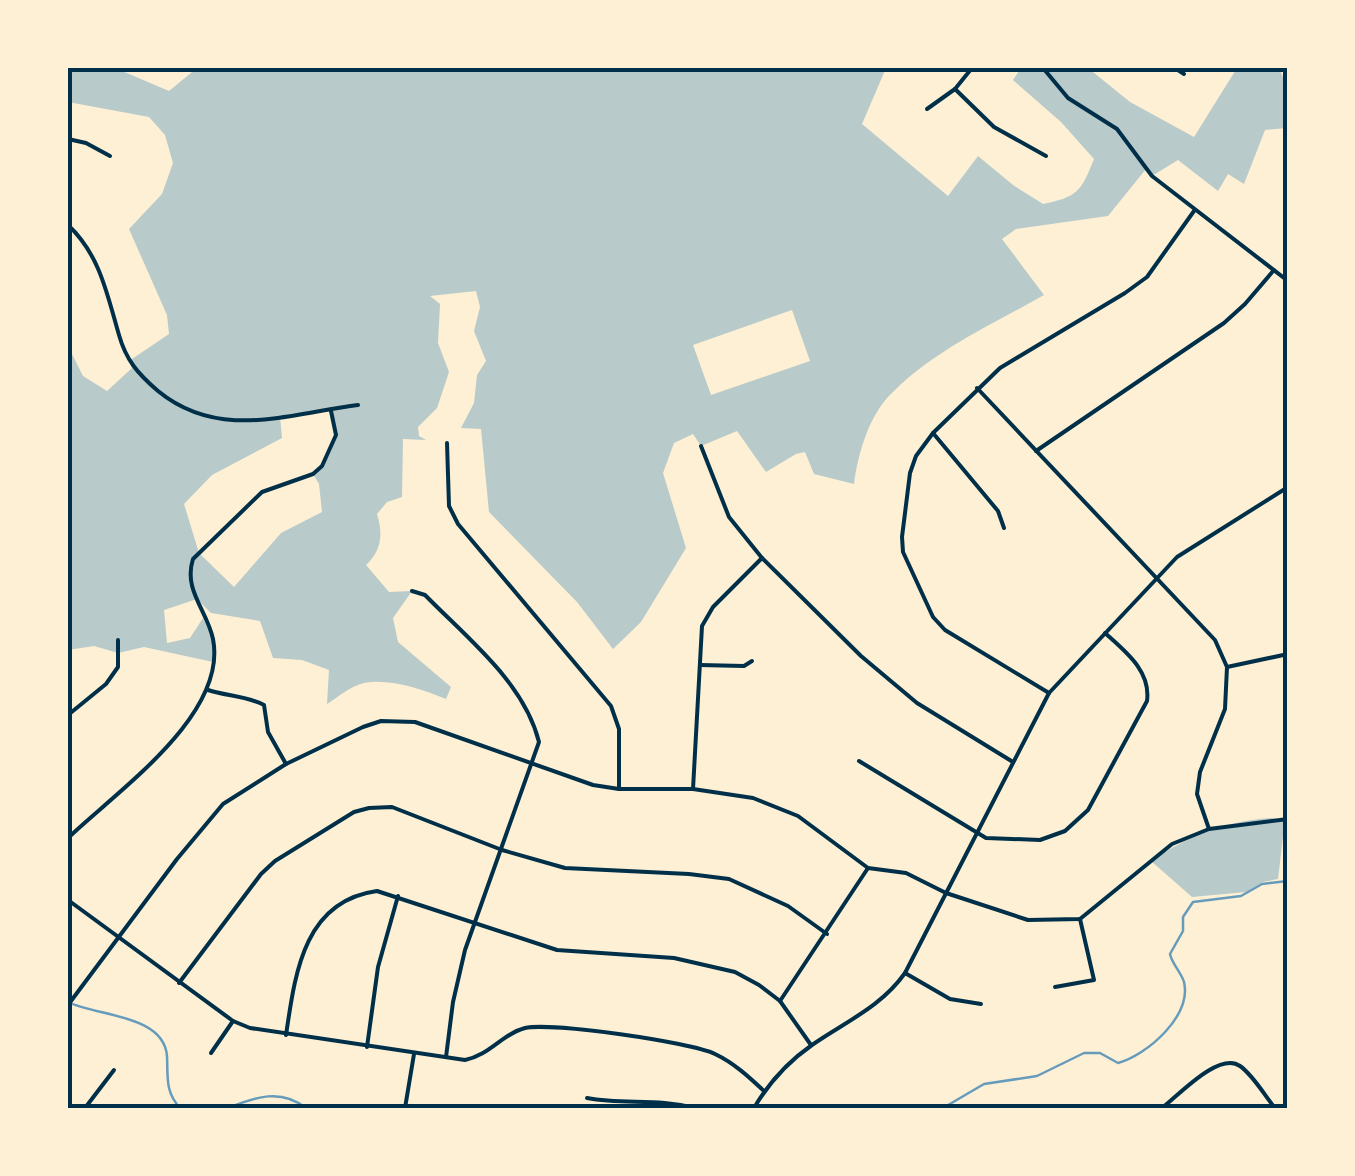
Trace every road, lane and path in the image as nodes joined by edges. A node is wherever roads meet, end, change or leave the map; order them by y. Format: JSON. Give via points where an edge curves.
{"nodes":[{"id":1,"x":972,"y":68,"type":"edge"},
{"id":2,"x":1044,"y":68,"type":"edge"},
{"id":3,"x":1175,"y":68,"type":"edge"},
{"id":4,"x":1184,"y":74,"type":"dead end"},
{"id":5,"x":955,"y":89,"type":"junction"},
{"id":6,"x":926,"y":109,"type":"dead end"},
{"id":7,"x":68,"y":139,"type":"edge"},
{"id":8,"x":110,"y":156,"type":"dead end"},
{"id":9,"x":1046,"y":156,"type":"dead end"},
{"id":10,"x":1194,"y":211,"type":"junction"},
{"id":11,"x":68,"y":225,"type":"edge"},
{"id":12,"x":1275,"y":269,"type":"junction"},
{"id":13,"x":1288,"y":281,"type":"edge"},
{"id":14,"x":977,"y":388,"type":"junction"},
{"id":15,"x":358,"y":405,"type":"dead end"},
{"id":16,"x":331,"y":411,"type":"junction"},
{"id":17,"x":933,"y":434,"type":"junction"},
{"id":18,"x":447,"y":442,"type":"dead end"},
{"id":19,"x":701,"y":446,"type":"dead end"},
{"id":20,"x":1036,"y":451,"type":"junction"},
{"id":21,"x":1288,"y":486,"type":"edge"},
{"id":22,"x":1004,"y":528,"type":"dead end"},
{"id":23,"x":762,"y":558,"type":"junction"},
{"id":24,"x":1155,"y":580,"type":"junction"},
{"id":25,"x":412,"y":591,"type":"dead end"},
{"id":26,"x":1105,"y":633,"type":"junction"},
{"id":27,"x":118,"y":640,"type":"dead end"},
{"id":28,"x":1288,"y":654,"type":"edge"},
{"id":29,"x":752,"y":661,"type":"dead end"},
{"id":30,"x":700,"y":665,"type":"junction"},
{"id":31,"x":1227,"y":667,"type":"junction"},
{"id":32,"x":208,"y":690,"type":"junction"},
{"id":33,"x":1048,"y":694,"type":"junction"},
{"id":34,"x":68,"y":715,"type":"edge"},
{"id":35,"x":859,"y":761,"type":"dead end"},
{"id":36,"x":1013,"y":762,"type":"junction"},
{"id":37,"x":286,"y":764,"type":"junction"},
{"id":38,"x":531,"y":764,"type":"junction"},
{"id":39,"x":619,"y":789,"type":"junction"},
{"id":40,"x":693,"y":790,"type":"junction"},
{"id":41,"x":1288,"y":818,"type":"edge"},
{"id":42,"x":1208,"y":829,"type":"junction"},
{"id":43,"x":977,"y":834,"type":"junction"},
{"id":44,"x":68,"y":838,"type":"edge"},
{"id":45,"x":502,"y":850,"type":"junction"},
{"id":46,"x":868,"y":868,"type":"junction"},
{"id":47,"x":946,"y":892,"type":"junction"},
{"id":48,"x":398,"y":896,"type":"junction"},
{"id":49,"x":68,"y":900,"type":"edge"},
{"id":50,"x":1080,"y":918,"type":"junction"},
{"id":51,"x":475,"y":922,"type":"junction"},
{"id":52,"x":827,"y":934,"type":"junction"},
{"id":53,"x":118,"y":938,"type":"junction"},
{"id":54,"x":905,"y":973,"type":"junction"},
{"id":55,"x":179,"y":983,"type":"junction"},
{"id":56,"x":1055,"y":987,"type":"dead end"},
{"id":57,"x":780,"y":1001,"type":"junction"},
{"id":58,"x":981,"y":1004,"type":"dead end"},
{"id":59,"x":68,"y":1006,"type":"edge"},
{"id":60,"x":233,"y":1022,"type":"junction"},
{"id":61,"x":286,"y":1035,"type":"junction"},
{"id":62,"x":811,"y":1045,"type":"junction"},
{"id":63,"x":368,"y":1047,"type":"junction"},
{"id":64,"x":211,"y":1053,"type":"dead end"},
{"id":65,"x":414,"y":1053,"type":"junction"},
{"id":66,"x":446,"y":1058,"type":"junction"},
{"id":67,"x":114,"y":1070,"type":"dead end"},
{"id":68,"x":765,"y":1092,"type":"junction"},
{"id":69,"x":587,"y":1098,"type":"dead end"},
{"id":70,"x":1282,"y":1107,"type":"edge"},
{"id":71,"x":85,"y":1108,"type":"edge"},
{"id":72,"x":405,"y":1108,"type":"edge"},
{"id":73,"x":695,"y":1108,"type":"edge"},
{"id":74,"x":754,"y":1108,"type":"edge"},
{"id":75,"x":1162,"y":1108,"type":"edge"}],
"edges":[{"from":1,"to":5,"type":"street"},
{"from":2,"to":10,"type":"street","via":[[1068,98],[1117,129],[1152,176]]},
{"from":3,"to":4,"type":"street"},
{"from":5,"to":6,"type":"street"},
{"from":5,"to":9,"type":"street","via":[[994,127]]},
{"from":7,"to":8,"type":"street"},
{"from":10,"to":12,"type":"street"},
{"from":10,"to":14,"type":"street","via":[[1147,277]]},
{"from":11,"to":16,"type":"street","via":[[92,254],[132,368],[166,397],[190,412],[224,420]]},
{"from":12,"to":13,"type":"street"},
{"from":12,"to":20,"type":"street","via":[[1224,322]]},
{"from":14,"to":17,"type":"street"},
{"from":14,"to":20,"type":"street"},
{"from":15,"to":16,"type":"street"},
{"from":16,"to":32,"type":"street","via":[[336,435],[322,466],[262,492],[193,559],[192,592],[213,641]]},
{"from":17,"to":22,"type":"street","via":[[998,510]]},
{"from":17,"to":33,"type":"street","via":[[910,473],[903,552],[932,617],[945,630]]},
{"from":18,"to":39,"type":"street","via":[[448,506],[458,524],[618,718]]},
{"from":19,"to":23,"type":"street","via":[[729,517]]},
{"from":20,"to":24,"type":"street"},
{"from":21,"to":24,"type":"street","via":[[1177,556]]},
{"from":23,"to":30,"type":"street","via":[[702,626]]},
{"from":23,"to":36,"type":"street","via":[[916,702]]},
{"from":24,"to":26,"type":"street"},
{"from":24,"to":31,"type":"street","via":[[1207,630]]},
{"from":25,"to":38,"type":"street","via":[[426,595],[508,681],[535,726]]},
{"from":26,"to":33,"type":"street"},
{"from":26,"to":43,"type":"street","via":[[1144,674],[1147,701],[1088,810],[1064,832],[1040,840]]},
{"from":27,"to":34,"type":"street","via":[[118,668]]},
{"from":28,"to":31,"type":"street"},
{"from":29,"to":30,"type":"street"},
{"from":30,"to":40,"type":"street"},
{"from":31,"to":42,"type":"street","via":[[1225,709],[1200,772],[1198,794]]},
{"from":32,"to":37,"type":"street","via":[[264,705],[268,732]]},
{"from":32,"to":44,"type":"street","via":[[178,735]]},
{"from":33,"to":36,"type":"street"},
{"from":35,"to":43,"type":"street"},
{"from":36,"to":43,"type":"street"},
{"from":37,"to":38,"type":"street","via":[[382,721],[415,722]]},
{"from":37,"to":53,"type":"street","via":[[207,820]]},
{"from":38,"to":39,"type":"street"},
{"from":38,"to":45,"type":"street"},
{"from":39,"to":40,"type":"street"},
{"from":40,"to":46,"type":"street","via":[[752,798],[798,816]]},
{"from":41,"to":42,"type":"street"},
{"from":42,"to":50,"type":"street","via":[[1172,844]]},
{"from":43,"to":47,"type":"street"},
{"from":45,"to":51,"type":"street"},
{"from":45,"to":52,"type":"street","via":[[566,868],[729,879],[788,906]]},
{"from":45,"to":55,"type":"street","via":[[392,808],[354,812],[261,874]]},
{"from":46,"to":47,"type":"street","via":[[906,873]]},
{"from":46,"to":52,"type":"street"},
{"from":47,"to":50,"type":"street","via":[[1028,920]]},
{"from":47,"to":54,"type":"street"},
{"from":48,"to":51,"type":"street"},
{"from":48,"to":61,"type":"street","via":[[361,893],[336,906],[300,957]]},
{"from":48,"to":63,"type":"street","via":[[378,967]]},
{"from":49,"to":53,"type":"street"},
{"from":50,"to":56,"type":"street","via":[[1094,980]]},
{"from":51,"to":57,"type":"street","via":[[557,950],[704,963],[747,978]]},
{"from":51,"to":66,"type":"street"},
{"from":52,"to":57,"type":"street"},
{"from":53,"to":55,"type":"street"},
{"from":53,"to":59,"type":"street"},
{"from":54,"to":58,"type":"street","via":[[950,999]]},
{"from":54,"to":62,"type":"street","via":[[876,1004]]},
{"from":55,"to":60,"type":"street"},
{"from":57,"to":62,"type":"street"},
{"from":60,"to":61,"type":"street"},
{"from":60,"to":64,"type":"street"},
{"from":61,"to":63,"type":"street"},
{"from":62,"to":68,"type":"street"},
{"from":63,"to":65,"type":"street"},
{"from":65,"to":66,"type":"street"},
{"from":65,"to":72,"type":"street"},
{"from":66,"to":68,"type":"street","via":[[482,1057],[522,1028],[556,1028],[691,1045],[729,1062]]},
{"from":67,"to":71,"type":"street"},
{"from":68,"to":74,"type":"street"},
{"from":69,"to":73,"type":"street"},
{"from":70,"to":75,"type":"street","via":[[1231,1062],[1214,1066]]}]}
